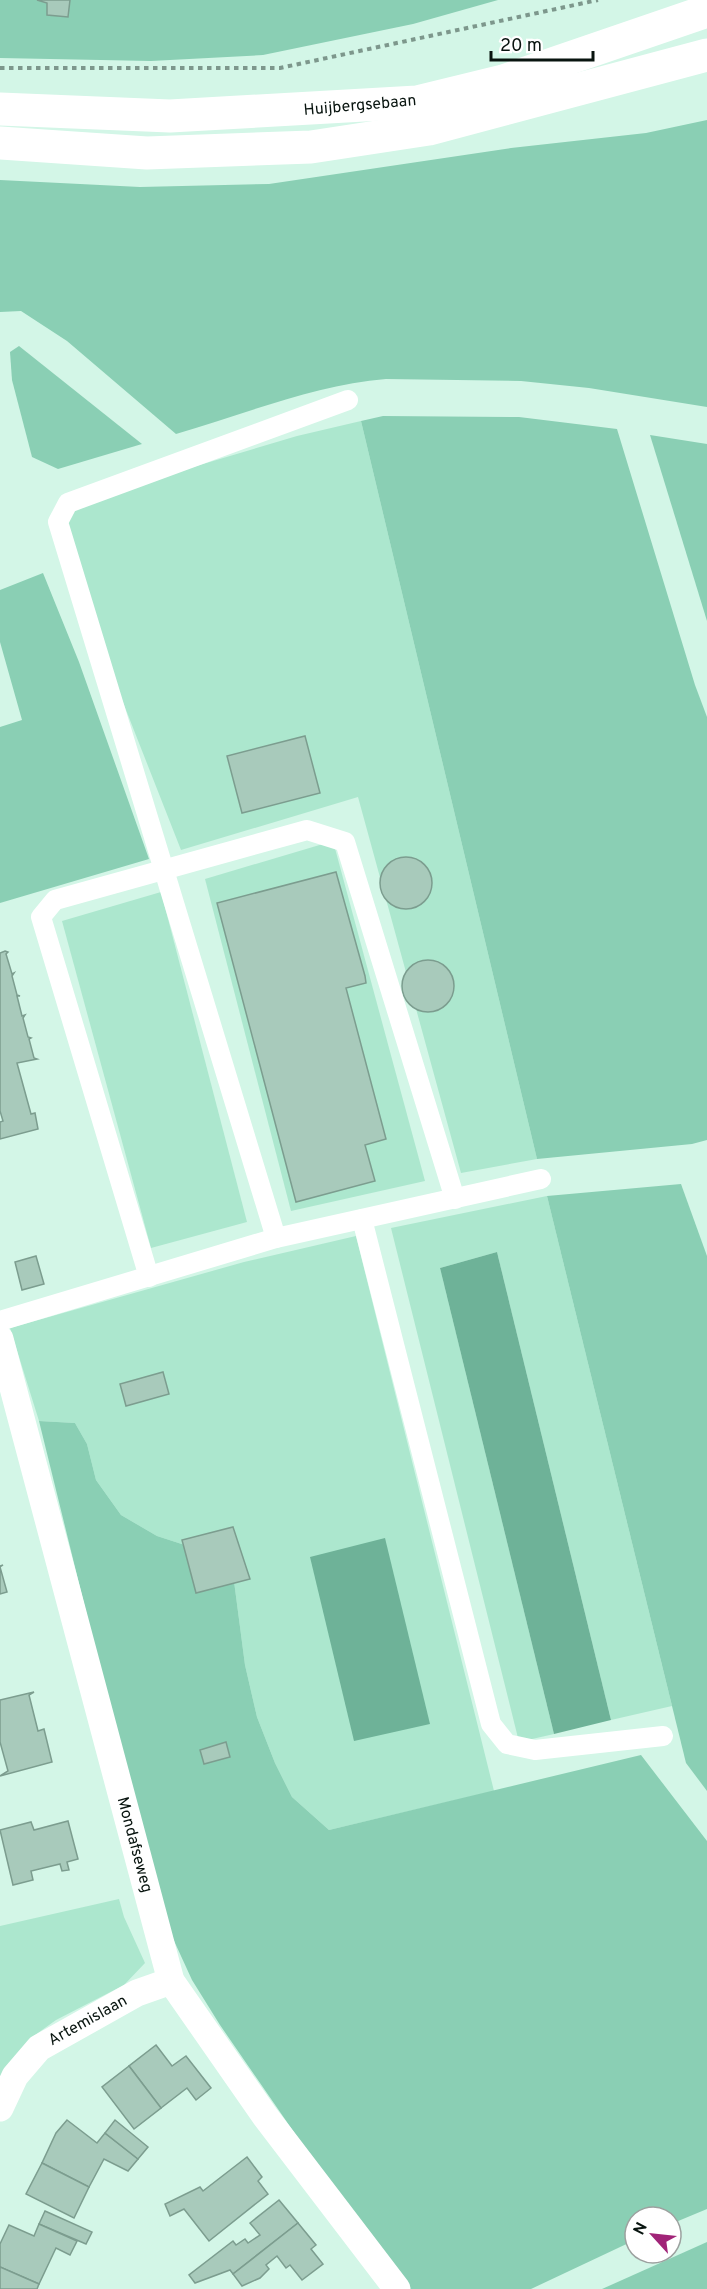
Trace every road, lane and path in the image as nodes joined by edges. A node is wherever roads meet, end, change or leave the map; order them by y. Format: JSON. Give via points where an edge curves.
{"nodes":[{"id":1,"x":598,"y":0,"type":"edge"},
{"id":2,"x":707,"y":11,"type":"edge"},
{"id":3,"x":707,"y":55,"type":"edge"},
{"id":4,"x":0,"y":68,"type":"edge"},
{"id":5,"x":0,"y":109,"type":"edge"},
{"id":6,"x":0,"y":143,"type":"edge"},
{"id":7,"x":348,"y":400,"type":"dead end"},
{"id":8,"x":166,"y":870,"type":"junction"},
{"id":9,"x":541,"y":1179,"type":"dead end"},
{"id":10,"x":455,"y":1199,"type":"junction"},
{"id":11,"x":362,"y":1219,"type":"junction"},
{"id":12,"x":276,"y":1238,"type":"junction"},
{"id":13,"x":149,"y":1277,"type":"junction"},
{"id":14,"x":0,"y":1321,"type":"edge"},
{"id":15,"x":0,"y":1339,"type":"edge"},
{"id":16,"x":663,"y":1736,"type":"dead end"},
{"id":17,"x":171,"y":1982,"type":"junction"},
{"id":18,"x":0,"y":2108,"type":"edge"},
{"id":19,"x":397,"y":2289,"type":"edge"}],
"edges":[{"from":1,"to":4,"type":"path","via":[[279,68]]},
{"from":2,"to":5,"type":"main road","name":"Huijbergsebaan","via":[[503,81],[417,102],[170,116]]},
{"from":3,"to":6,"type":"main road","name":"Huijbergsebaan","via":[[429,129],[311,147],[147,153]]},
{"from":7,"to":8,"type":"street","via":[[68,503],[58,522]]},
{"from":8,"to":10,"type":"street","via":[[307,830],[345,842]]},
{"from":8,"to":12,"type":"street"},
{"from":8,"to":13,"type":"street","via":[[56,900],[41,917]]},
{"from":9,"to":10,"type":"street"},
{"from":10,"to":11,"type":"street"},
{"from":11,"to":12,"type":"street"},
{"from":11,"to":16,"type":"street","via":[[491,1724],[507,1744],[535,1750]]},
{"from":12,"to":13,"type":"street"},
{"from":13,"to":14,"type":"street"},
{"from":15,"to":17,"type":"street","name":"Mondafseweg"},
{"from":17,"to":18,"type":"street","name":"Artemislaan","via":[[137,1993],[39,2048],[15,2076]]},
{"from":17,"to":19,"type":"street","name":"Mondafseweg","via":[[265,2116]]}]}
